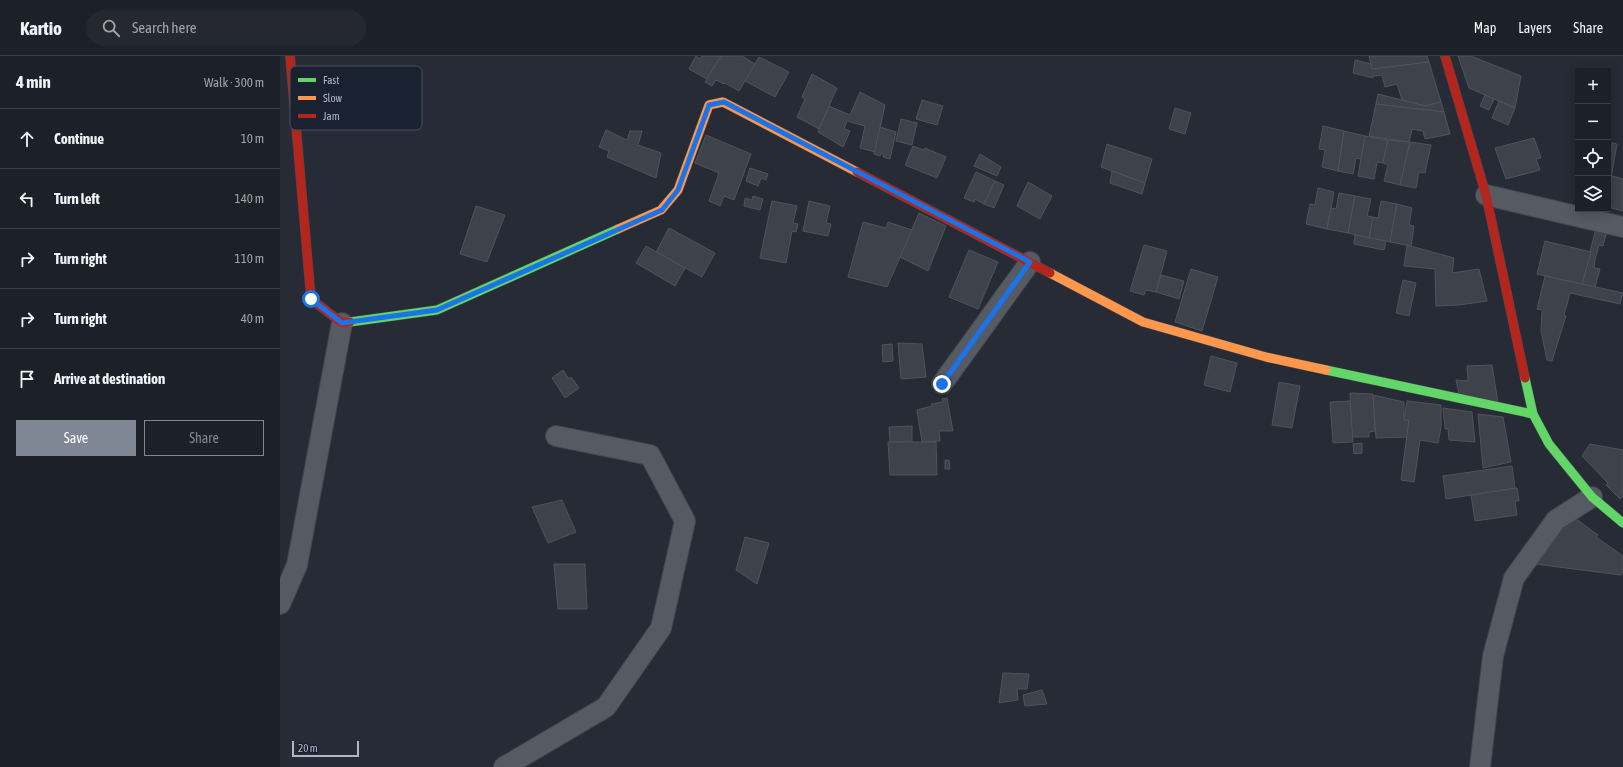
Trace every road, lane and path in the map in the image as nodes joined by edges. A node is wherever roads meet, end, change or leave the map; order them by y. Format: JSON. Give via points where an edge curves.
{"nodes":[{"id":1,"x":283,"y":56,"type":"edge"},
{"id":2,"x":290,"y":56,"type":"edge"},
{"id":3,"x":1445,"y":56,"type":"edge"},
{"id":4,"x":280,"y":60,"type":"edge"},
{"id":5,"x":291,"y":66,"type":"edge"},
{"id":6,"x":296,"y":130,"type":"edge"},
{"id":7,"x":1486,"y":195,"type":"junction"},
{"id":8,"x":1623,"y":227,"type":"edge"},
{"id":9,"x":1030,"y":262,"type":"junction"},
{"id":10,"x":342,"y":323,"type":"junction"},
{"id":11,"x":942,"y":384,"type":"dead end"},
{"id":12,"x":1533,"y":414,"type":"junction"},
{"id":13,"x":556,"y":436,"type":"dead end"},
{"id":14,"x":1592,"y":496,"type":"junction"},
{"id":15,"x":1623,"y":524,"type":"edge"},
{"id":16,"x":280,"y":604,"type":"edge"},
{"id":17,"x":504,"y":767,"type":"edge"},
{"id":18,"x":1480,"y":767,"type":"edge"}],
"edges":[{"from":1,"to":4,"type":"street"},
{"from":2,"to":5,"type":"street"},
{"from":3,"to":7,"type":"street"},
{"from":6,"to":10,"type":"street","via":[[311,299]]},
{"from":7,"to":8,"type":"street"},
{"from":7,"to":12,"type":"street"},
{"from":9,"to":10,"type":"street","via":[[724,102],[709,105],[678,190],[662,210],[437,310]]},
{"from":9,"to":11,"type":"street"},
{"from":9,"to":12,"type":"street","via":[[1143,322],[1266,357]]},
{"from":10,"to":16,"type":"street","via":[[297,565]]},
{"from":12,"to":14,"type":"street","via":[[1549,444]]},
{"from":13,"to":17,"type":"street","via":[[650,455],[685,521],[661,628],[606,707]]},
{"from":14,"to":15,"type":"street"},
{"from":14,"to":18,"type":"street","via":[[1556,520],[1514,578],[1493,656]]}]}
